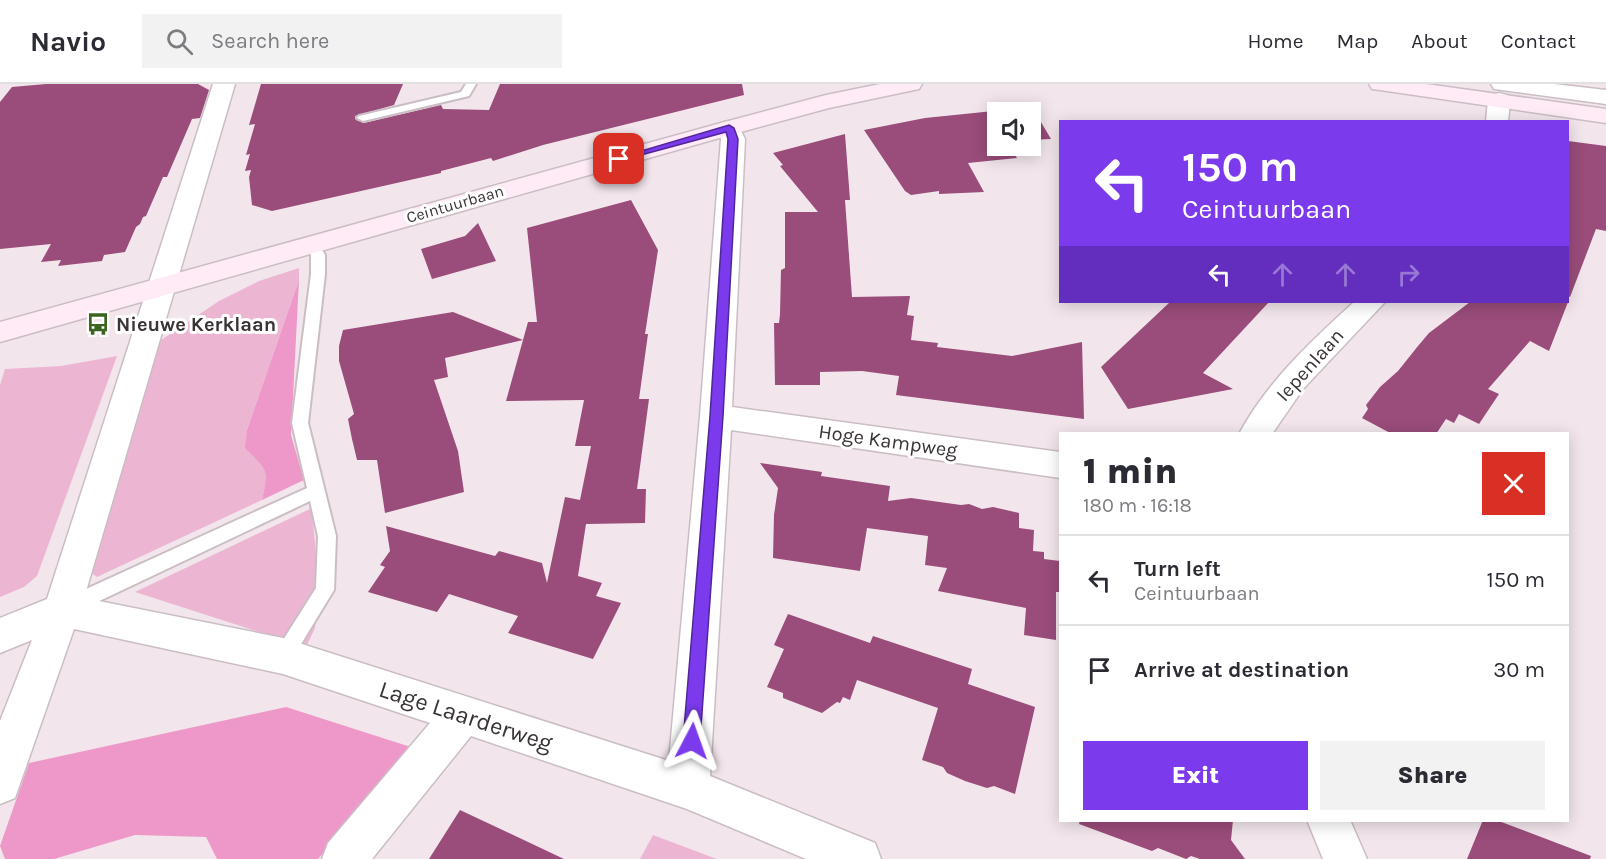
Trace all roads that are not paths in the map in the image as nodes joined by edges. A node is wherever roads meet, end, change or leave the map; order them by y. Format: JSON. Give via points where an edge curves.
{"nodes":[{"id":1,"x":224,"y":84,"type":"edge"},
{"id":2,"x":471,"y":84,"type":"edge"},
{"id":3,"x":911,"y":84,"type":"edge"},
{"id":4,"x":1380,"y":84,"type":"edge"},
{"id":5,"x":1606,"y":97,"type":"edge"},
{"id":6,"x":1499,"y":102,"type":"edge"},
{"id":7,"x":1606,"y":116,"type":"edge"},
{"id":8,"x":363,"y":118,"type":"dead end"},
{"id":9,"x":729,"y":128,"type":"junction"},
{"id":10,"x":315,"y":250,"type":"junction"},
{"id":11,"x":162,"y":286,"type":"junction"},
{"id":12,"x":1370,"y":303,"type":"edge"},
{"id":13,"x":0,"y":332,"type":"edge"},
{"id":14,"x":716,"y":416,"type":"junction"},
{"id":15,"x":1256,"y":432,"type":"edge"},
{"id":16,"x":1059,"y":465,"type":"edge"},
{"id":17,"x":316,"y":491,"type":"junction"},
{"id":18,"x":62,"y":610,"type":"junction"},
{"id":19,"x":0,"y":636,"type":"edge"},
{"id":20,"x":283,"y":656,"type":"junction"},
{"id":21,"x":462,"y":716,"type":"junction"},
{"id":22,"x":0,"y":783,"type":"edge"},
{"id":23,"x":688,"y":788,"type":"junction"},
{"id":24,"x":1329,"y":822,"type":"edge"},
{"id":25,"x":344,"y":859,"type":"edge"},
{"id":26,"x":859,"y":859,"type":"edge"},
{"id":27,"x":1345,"y":859,"type":"edge"}],
"edges":[{"from":1,"to":11,"type":"street"},
{"from":2,"to":8,"type":"lane","via":[[465,94]]},
{"from":3,"to":9,"type":"main road","name":"Ceintuurbaan"},
{"from":4,"to":6,"type":"main road"},
{"from":5,"to":6,"type":"street"},
{"from":6,"to":7,"type":"main road"},
{"from":9,"to":10,"type":"main road","name":"Ceintuurbaan"},
{"from":9,"to":14,"type":"street","via":[[733,139]]},
{"from":10,"to":11,"type":"main road","name":"Ceintuurbaan"},
{"from":10,"to":17,"type":"lane","via":[[300,423]]},
{"from":11,"to":13,"type":"main road","name":"Ceintuurbaan"},
{"from":11,"to":18,"type":"street"},
{"from":12,"to":15,"type":"street","name":"Iepenlaan","via":[[1266,413]]},
{"from":14,"to":16,"type":"street","name":"Hoge Kampweg"},
{"from":14,"to":23,"type":"street"},
{"from":17,"to":18,"type":"lane"},
{"from":17,"to":20,"type":"lane","via":[[327,536],[325,590]]},
{"from":18,"to":19,"type":"street"},
{"from":18,"to":20,"type":"street","name":"Lage Laarderweg"},
{"from":18,"to":22,"type":"street"},
{"from":20,"to":21,"type":"street","name":"Lage Laarderweg"},
{"from":21,"to":23,"type":"street","name":"Lage Laarderweg"},
{"from":21,"to":25,"type":"street"},
{"from":23,"to":26,"type":"street","name":"Lage Laarderweg"},
{"from":24,"to":27,"type":"street"}]}
